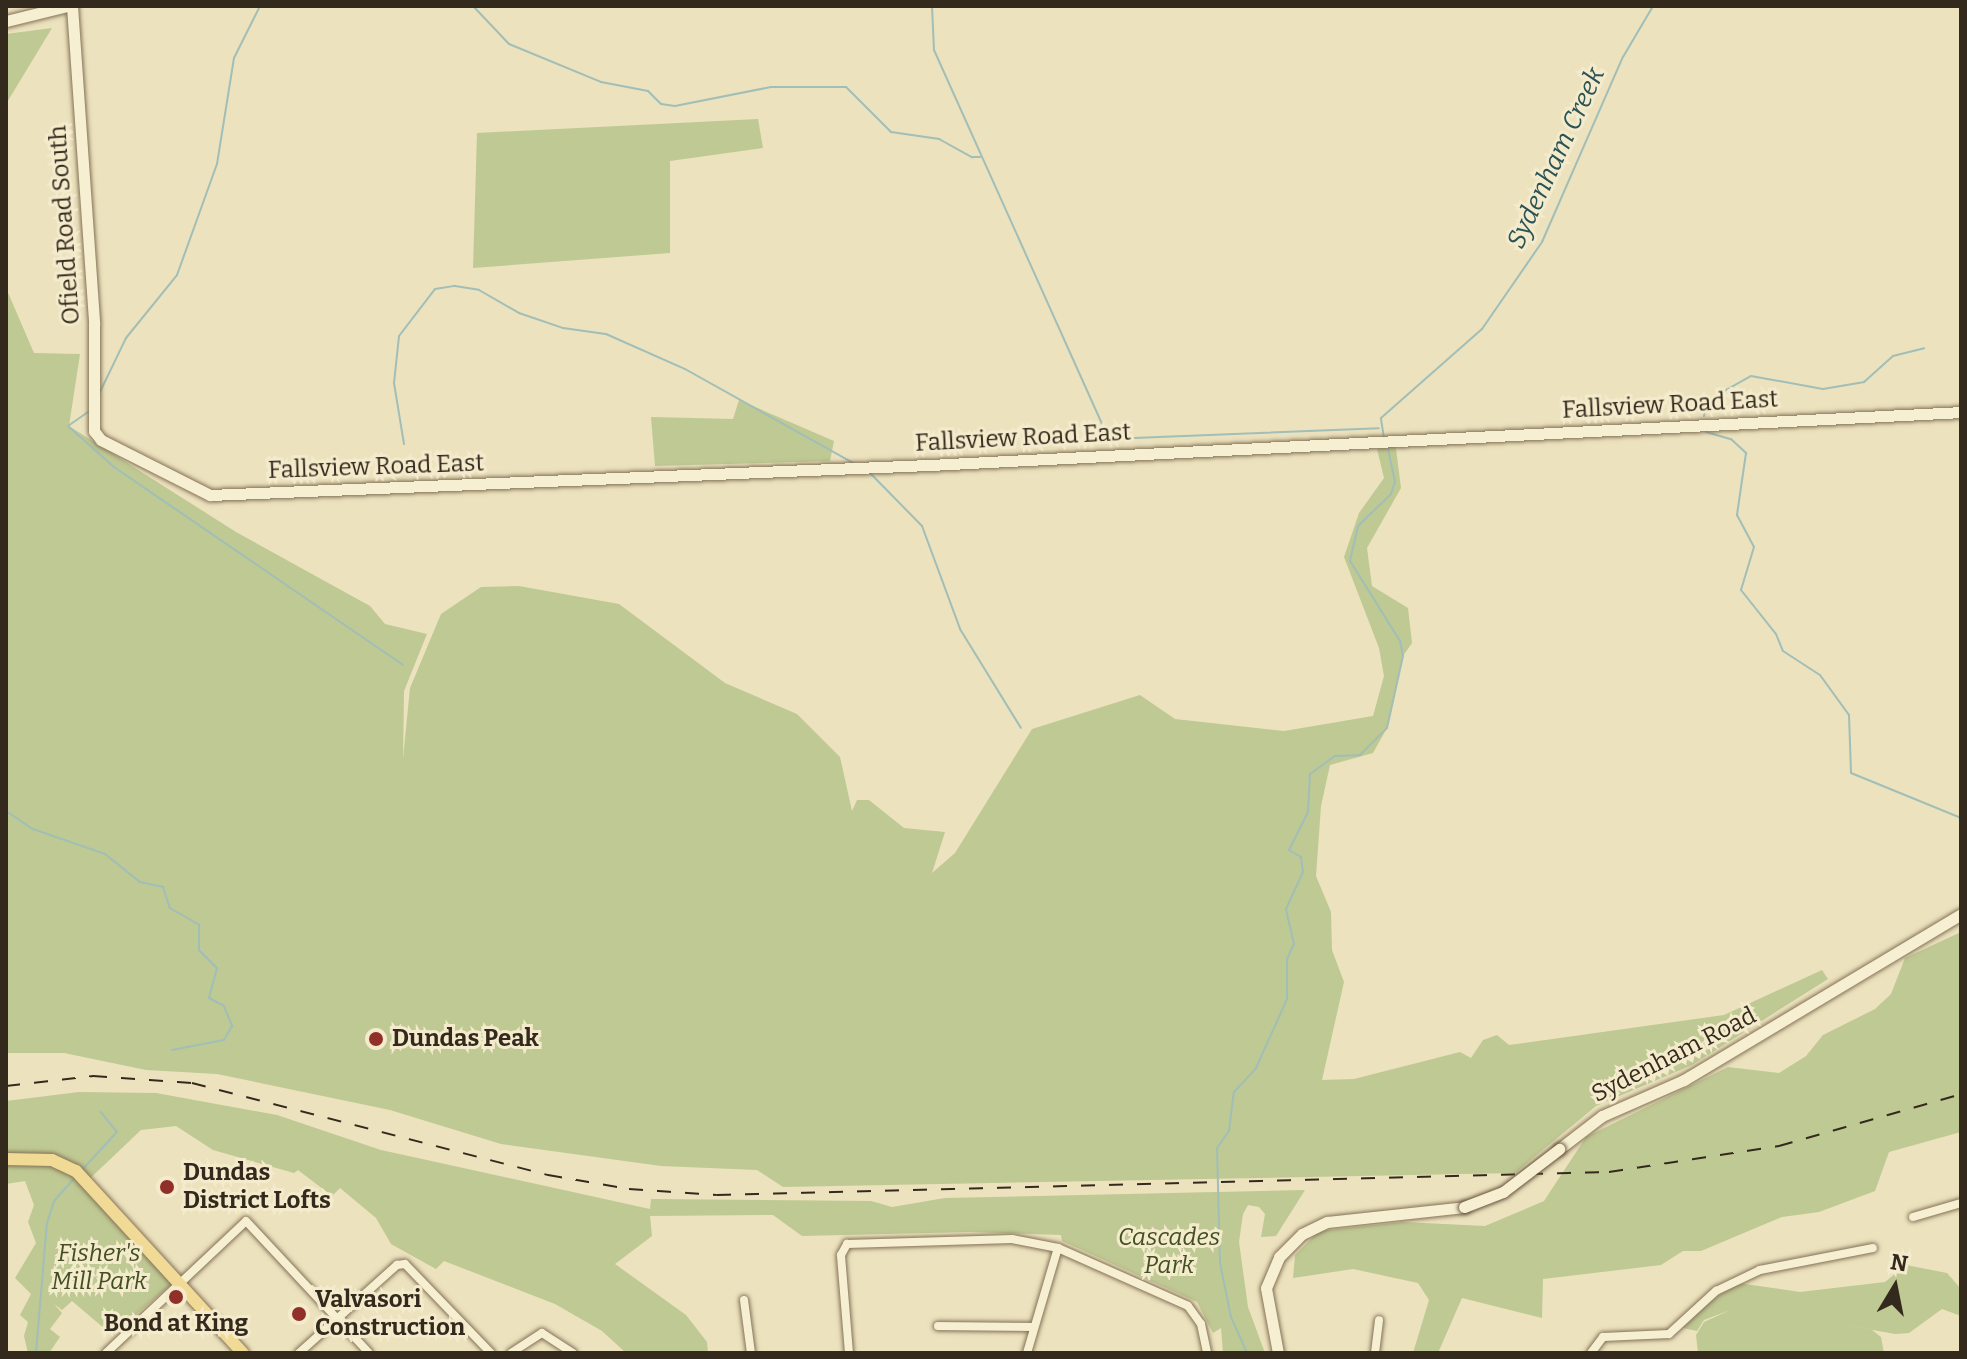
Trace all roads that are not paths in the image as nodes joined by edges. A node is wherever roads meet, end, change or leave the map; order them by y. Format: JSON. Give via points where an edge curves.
{"nodes":[{"id":1,"x":70,"y":6,"type":"edge"},
{"id":2,"x":6,"y":21,"type":"edge"},
{"id":3,"x":1961,"y":412,"type":"edge"},
{"id":4,"x":101,"y":440,"type":"joint"},
{"id":5,"x":1961,"y":914,"type":"edge"},
{"id":6,"x":6,"y":1159,"type":"edge"},
{"id":7,"x":1961,"y":1203,"type":"edge"},
{"id":8,"x":1913,"y":1217,"type":"dead end"},
{"id":9,"x":1058,"y":1248,"type":"junction"},
{"id":10,"x":1873,"y":1248,"type":"dead end"},
{"id":11,"x":181,"y":1286,"type":"junction"},
{"id":12,"x":744,"y":1300,"type":"dead end"},
{"id":13,"x":337,"y":1319,"type":"junction"},
{"id":14,"x":1379,"y":1320,"type":"dead end"},
{"id":15,"x":938,"y":1326,"type":"dead end"},
{"id":16,"x":1031,"y":1327,"type":"junction"},
{"id":17,"x":489,"y":1352,"type":"edge"},
{"id":18,"x":106,"y":1353,"type":"edge"},
{"id":19,"x":243,"y":1353,"type":"edge"},
{"id":20,"x":299,"y":1353,"type":"edge"},
{"id":21,"x":369,"y":1353,"type":"edge"},
{"id":22,"x":511,"y":1353,"type":"edge"},
{"id":23,"x":573,"y":1353,"type":"edge"},
{"id":24,"x":751,"y":1353,"type":"edge"},
{"id":25,"x":849,"y":1353,"type":"edge"},
{"id":26,"x":1027,"y":1353,"type":"edge"},
{"id":27,"x":1207,"y":1353,"type":"edge"},
{"id":28,"x":1278,"y":1353,"type":"edge"},
{"id":29,"x":1375,"y":1353,"type":"edge"},
{"id":30,"x":1591,"y":1353,"type":"edge"}],
"edges":[{"from":1,"to":2,"type":"street"},
{"from":1,"to":4,"type":"street","name":"Ofield Road South","via":[[94,324],[94,431]]},
{"from":3,"to":4,"type":"street","name":"Fallsview Road East","via":[[220,496],[200,493]]},
{"from":5,"to":28,"type":"street","name":"Sydenham Road","bridge":true,"via":[[1684,1080],[1602,1116],[1503,1192],[1464,1207],[1327,1222],[1288,1246],[1266,1288]]},
{"from":6,"to":11,"type":"main road","via":[[52,1160],[81,1176]]},
{"from":7,"to":8,"type":"street"},
{"from":9,"to":16,"type":"street"},
{"from":9,"to":25,"type":"street","via":[[1012,1239],[844,1247]]},
{"from":9,"to":27,"type":"street","via":[[1188,1306],[1201,1324]]},
{"from":10,"to":30,"type":"street","via":[[1760,1270],[1716,1291],[1669,1334],[1603,1337]]},
{"from":11,"to":13,"type":"street","via":[[246,1221]]},
{"from":11,"to":18,"type":"street"},
{"from":11,"to":19,"type":"main road"},
{"from":12,"to":24,"type":"street"},
{"from":13,"to":17,"type":"street","via":[[405,1264]]},
{"from":13,"to":20,"type":"street"},
{"from":13,"to":21,"type":"street"},
{"from":14,"to":29,"type":"street"},
{"from":15,"to":16,"type":"street"},
{"from":16,"to":26,"type":"street"},
{"from":22,"to":23,"type":"street","via":[[542,1333]]}]}
